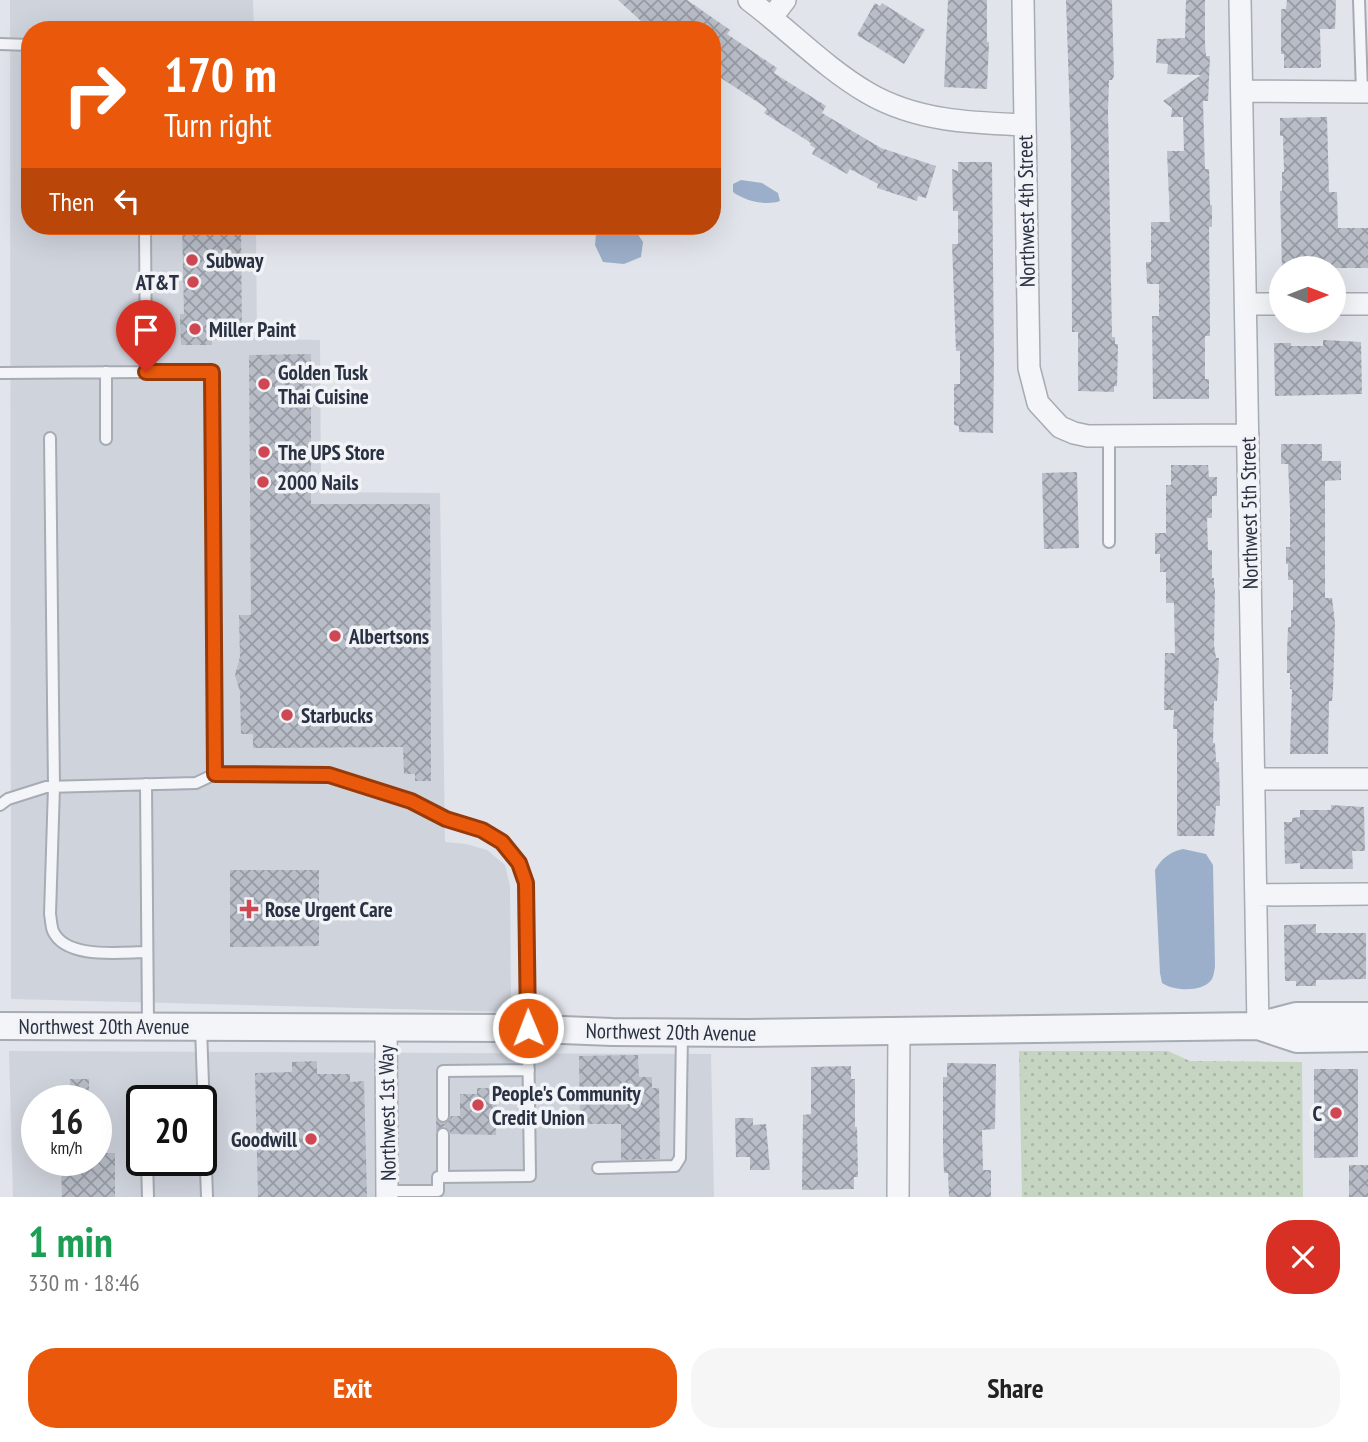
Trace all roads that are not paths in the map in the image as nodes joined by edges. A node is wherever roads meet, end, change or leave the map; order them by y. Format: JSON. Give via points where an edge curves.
{"nodes":[{"id":1,"x":749,"y":0,"type":"edge"},
{"id":2,"x":785,"y":0,"type":"edge"},
{"id":3,"x":1023,"y":0,"type":"edge"},
{"id":4,"x":1240,"y":0,"type":"edge"},
{"id":5,"x":1359,"y":0,"type":"edge"},
{"id":6,"x":772,"y":17,"type":"junction"},
{"id":7,"x":0,"y":44,"type":"edge"},
{"id":8,"x":21,"y":45,"type":"edge"},
{"id":9,"x":1242,"y":92,"type":"junction"},
{"id":10,"x":1365,"y":92,"type":"edge"},
{"id":11,"x":1025,"y":125,"type":"junction"},
{"id":12,"x":145,"y":235,"type":"edge"},
{"id":13,"x":1246,"y":304,"type":"junction"},
{"id":14,"x":1269,"y":304,"type":"edge"},
{"id":15,"x":1346,"y":304,"type":"edge"},
{"id":16,"x":1368,"y":304,"type":"edge"},
{"id":17,"x":106,"y":372,"type":"junction"},
{"id":18,"x":146,"y":372,"type":"junction"},
{"id":19,"x":0,"y":373,"type":"edge"},
{"id":20,"x":1248,"y":435,"type":"junction"},
{"id":21,"x":1109,"y":436,"type":"junction"},
{"id":22,"x":50,"y":438,"type":"dead end"},
{"id":23,"x":106,"y":439,"type":"dead end"},
{"id":24,"x":1109,"y":542,"type":"dead end"},
{"id":25,"x":215,"y":774,"type":"junction"},
{"id":26,"x":1255,"y":779,"type":"junction"},
{"id":27,"x":1368,"y":779,"type":"edge"},
{"id":28,"x":146,"y":784,"type":"junction"},
{"id":29,"x":54,"y":787,"type":"junction"},
{"id":30,"x":0,"y":805,"type":"edge"},
{"id":31,"x":1368,"y":894,"type":"edge"},
{"id":32,"x":1256,"y":895,"type":"junction"},
{"id":33,"x":147,"y":952,"type":"junction"},
{"id":34,"x":1368,"y":1016,"type":"edge"},
{"id":35,"x":148,"y":1025,"type":"junction"},
{"id":36,"x":0,"y":1026,"type":"edge"},
{"id":37,"x":201,"y":1026,"type":"junction"},
{"id":38,"x":1258,"y":1026,"type":"junction"},
{"id":39,"x":386,"y":1028,"type":"junction"},
{"id":40,"x":528,"y":1028,"type":"junction"},
{"id":41,"x":899,"y":1031,"type":"junction"},
{"id":42,"x":682,"y":1032,"type":"junction"},
{"id":43,"x":1368,"y":1038,"type":"edge"},
{"id":44,"x":529,"y":1070,"type":"junction"},
{"id":45,"x":203,"y":1085,"type":"edge"},
{"id":46,"x":443,"y":1116,"type":"dead end"},
{"id":47,"x":443,"y":1134,"type":"dead end"},
{"id":48,"x":598,"y":1168,"type":"dead end"},
{"id":49,"x":147,"y":1176,"type":"edge"},
{"id":50,"x":206,"y":1176,"type":"edge"},
{"id":51,"x":443,"y":1177,"type":"junction"},
{"id":52,"x":387,"y":1194,"type":"edge"},
{"id":53,"x":438,"y":1194,"type":"edge"},
{"id":54,"x":148,"y":1197,"type":"edge"},
{"id":55,"x":207,"y":1197,"type":"edge"},
{"id":56,"x":898,"y":1197,"type":"edge"}],
"edges":[{"from":1,"to":6,"type":"street"},
{"from":2,"to":6,"type":"street"},
{"from":3,"to":11,"type":"street","name":"Northwest 4th Street"},
{"from":4,"to":9,"type":"street","name":"Northwest 5th Street"},
{"from":5,"to":10,"type":"lane"},
{"from":6,"to":11,"type":"street","via":[[825,63],[868,93],[900,108],[957,122]]},
{"from":7,"to":8,"type":"lane"},
{"from":9,"to":10,"type":"street"},
{"from":9,"to":13,"type":"street","name":"Northwest 5th Street"},
{"from":11,"to":21,"type":"street","name":"Northwest 4th Street","via":[[1029,368],[1038,403],[1060,427],[1088,436]]},
{"from":12,"to":18,"type":"lane"},
{"from":13,"to":14,"type":"street"},
{"from":13,"to":20,"type":"street","name":"Northwest 5th Street"},
{"from":15,"to":16,"type":"street"},
{"from":17,"to":18,"type":"lane"},
{"from":17,"to":19,"type":"lane"},
{"from":17,"to":23,"type":"lane"},
{"from":18,"to":25,"type":"lane","via":[[212,372]]},
{"from":20,"to":21,"type":"street"},
{"from":20,"to":26,"type":"street","name":"Northwest 5th Street"},
{"from":21,"to":24,"type":"lane"},
{"from":22,"to":29,"type":"lane"},
{"from":25,"to":28,"type":"lane","via":[[196,782]]},
{"from":25,"to":40,"type":"lane","via":[[329,775],[411,801],[502,842],[519,863],[526,883]]},
{"from":26,"to":27,"type":"street"},
{"from":26,"to":32,"type":"street","name":"Northwest 5th Street"},
{"from":28,"to":29,"type":"lane"},
{"from":28,"to":33,"type":"lane"},
{"from":29,"to":30,"type":"lane"},
{"from":29,"to":33,"type":"lane","via":[[53,932],[64,943],[90,952]]},
{"from":31,"to":32,"type":"street"},
{"from":32,"to":38,"type":"street","name":"Northwest 5th Street"},
{"from":33,"to":35,"type":"lane"},
{"from":34,"to":38,"type":"street","name":"Northwest 20th Avenue","via":[[1296,1016]]},
{"from":35,"to":36,"type":"street","name":"Northwest 20th Avenue"},
{"from":35,"to":37,"type":"street","name":"Northwest 20th Avenue"},
{"from":37,"to":39,"type":"street","name":"Northwest 20th Avenue"},
{"from":37,"to":45,"type":"lane"},
{"from":38,"to":41,"type":"street","name":"Northwest 20th Avenue"},
{"from":38,"to":43,"type":"street","name":"Northwest 20th Avenue","via":[[1297,1039]]},
{"from":39,"to":40,"type":"street","name":"Northwest 20th Avenue"},
{"from":39,"to":52,"type":"street","name":"Northwest 1st Way"},
{"from":40,"to":42,"type":"street","name":"Northwest 20th Avenue"},
{"from":40,"to":44,"type":"lane"},
{"from":41,"to":42,"type":"street","name":"Northwest 20th Avenue"},
{"from":41,"to":56,"type":"street"},
{"from":42,"to":48,"type":"lane","via":[[680,1158],[675,1166]]},
{"from":44,"to":46,"type":"lane","via":[[443,1071]]},
{"from":44,"to":51,"type":"lane","via":[[530,1176]]},
{"from":47,"to":51,"type":"lane"},
{"from":49,"to":54,"type":"lane"},
{"from":50,"to":55,"type":"lane"},
{"from":51,"to":53,"type":"lane","via":[[438,1177]]},
{"from":52,"to":53,"type":"lane"}]}
